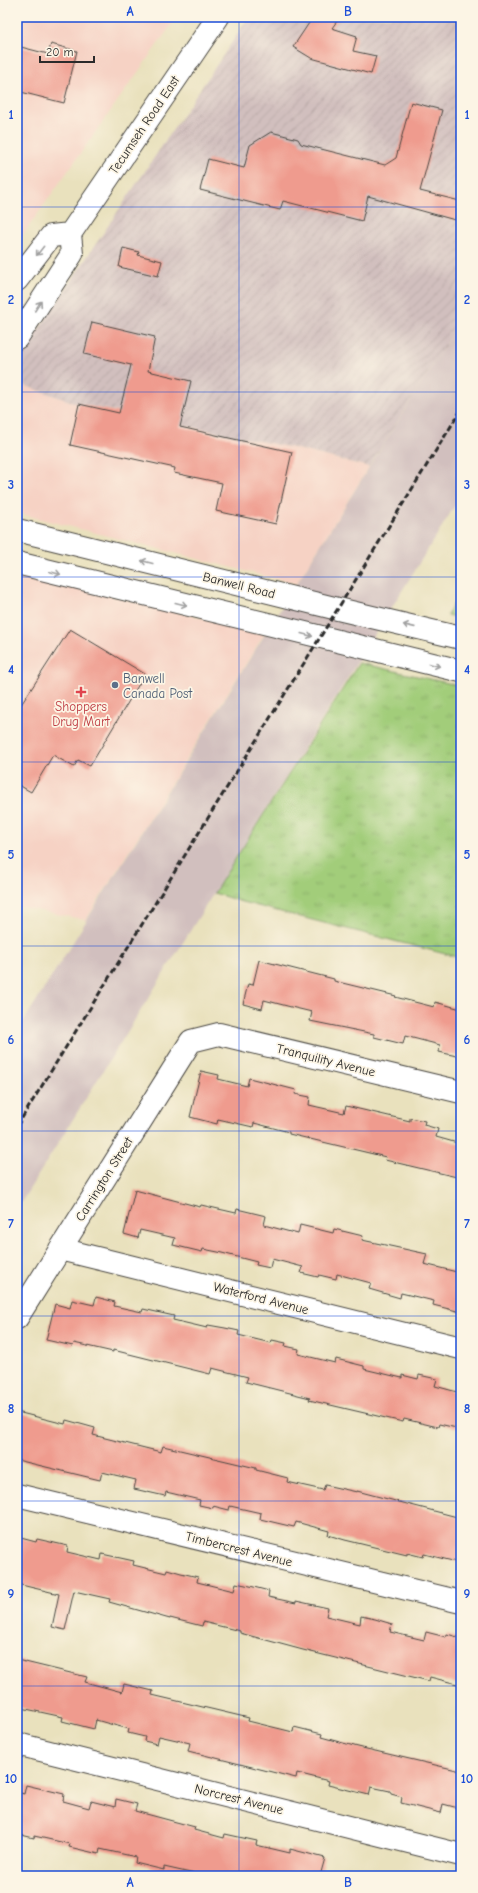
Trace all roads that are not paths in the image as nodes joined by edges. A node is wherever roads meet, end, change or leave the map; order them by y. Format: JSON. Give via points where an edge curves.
{"nodes":[{"id":1,"x":218,"y":17,"type":"edge"},
{"id":2,"x":70,"y":234,"type":"junction"},
{"id":3,"x":17,"y":280,"type":"edge"},
{"id":4,"x":17,"y":338,"type":"edge"},
{"id":5,"x":17,"y":530,"type":"edge"},
{"id":6,"x":17,"y":563,"type":"edge"},
{"id":7,"x":461,"y":638,"type":"edge"},
{"id":8,"x":461,"y":671,"type":"edge"},
{"id":9,"x":191,"y":1041,"type":"joint"},
{"id":10,"x":461,"y":1092,"type":"edge"},
{"id":11,"x":60,"y":1249,"type":"junction"},
{"id":12,"x":17,"y":1318,"type":"edge"},
{"id":13,"x":461,"y":1348,"type":"edge"},
{"id":14,"x":17,"y":1495,"type":"edge"},
{"id":15,"x":461,"y":1602,"type":"edge"},
{"id":16,"x":17,"y":1744,"type":"edge"},
{"id":17,"x":461,"y":1855,"type":"edge"}],
"edges":[{"from":1,"to":2,"type":"street","name":"Tecumseh Road East"},
{"from":2,"to":3,"type":"street","one_way":true,"via":[[51,236]]},
{"from":4,"to":2,"type":"street","one_way":true,"via":[[72,254]]},
{"from":7,"to":5,"type":"street","name":"Banwell Road","one_way":true},
{"from":6,"to":8,"type":"street","one_way":true},
{"from":9,"to":10,"type":"street","name":"Tranquility Avenue","via":[[219,1034]]},
{"from":9,"to":11,"type":"street","name":"Carrington Street"},
{"from":11,"to":12,"type":"street","name":"Carrington Street"},
{"from":11,"to":13,"type":"street","name":"Waterford Avenue"},
{"from":14,"to":15,"type":"street","name":"Timbercrest Avenue"},
{"from":16,"to":17,"type":"street","name":"Norcrest Avenue"}]}
